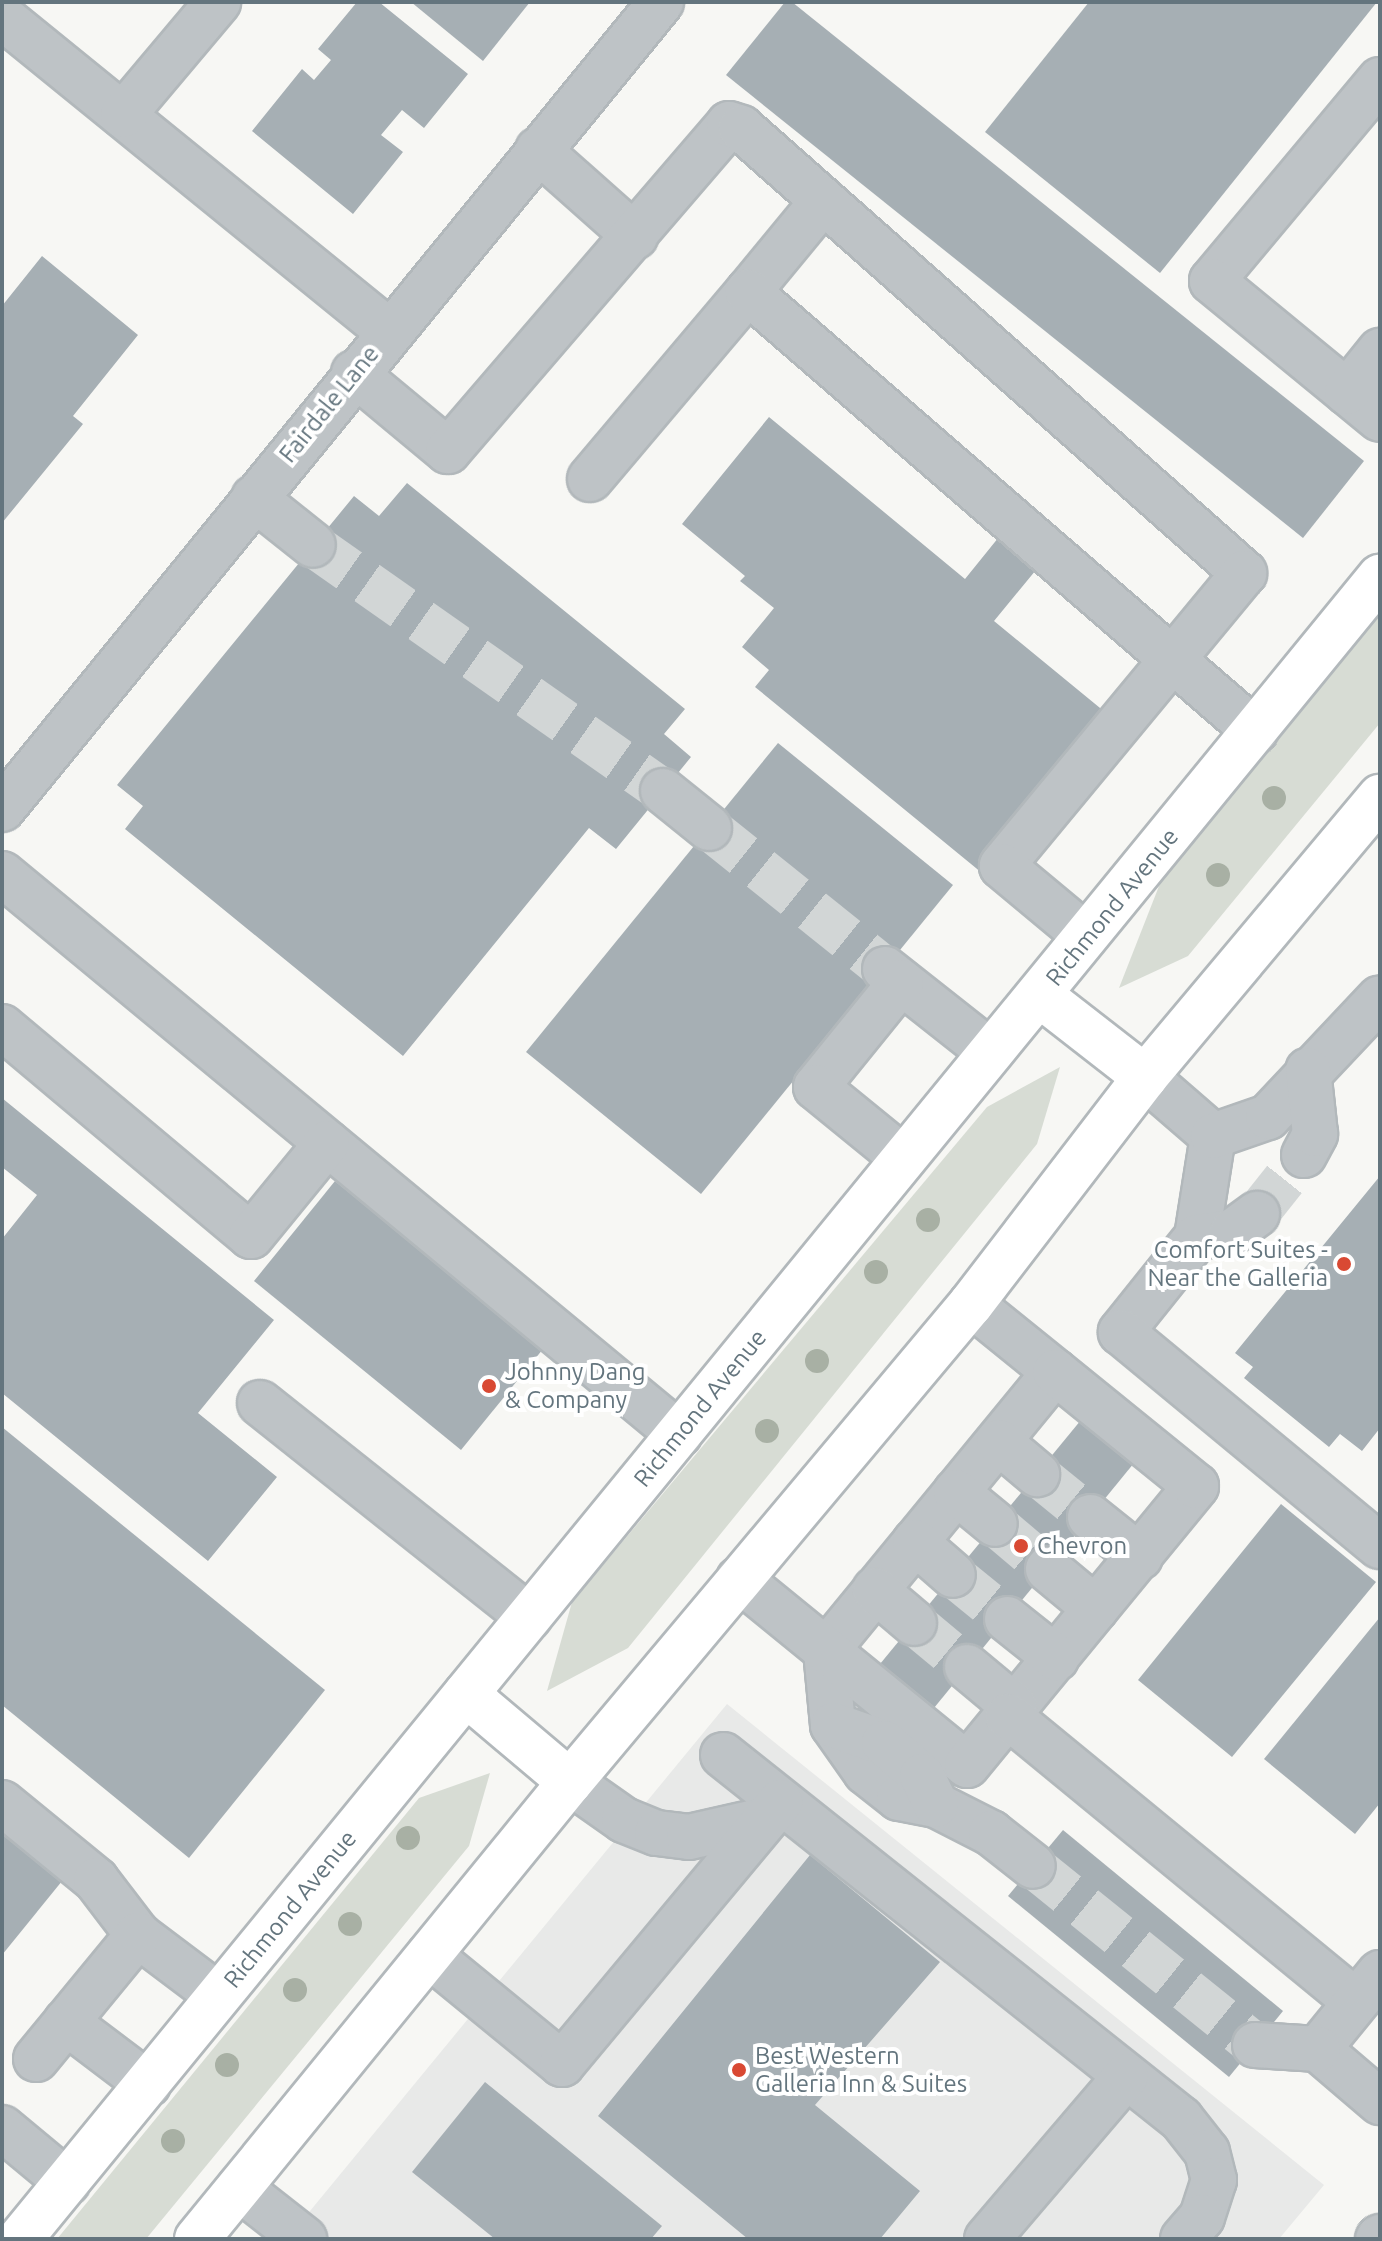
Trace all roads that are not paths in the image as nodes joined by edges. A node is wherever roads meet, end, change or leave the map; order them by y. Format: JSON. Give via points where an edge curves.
{"nodes":[{"id":1,"x":218,"y":2,"type":"edge"},
{"id":2,"x":661,"y":2,"type":"edge"},
{"id":3,"x":2,"y":17,"type":"edge"},
{"id":4,"x":1380,"y":80,"type":"edge"},
{"id":5,"x":123,"y":115,"type":"junction"},
{"id":6,"x":538,"y":150,"type":"junction"},
{"id":7,"x":823,"y":201,"type":"junction"},
{"id":8,"x":635,"y":236,"type":"junction"},
{"id":9,"x":748,"y":292,"type":"junction"},
{"id":10,"x":388,"y":331,"type":"junction"},
{"id":11,"x":1380,"y":351,"type":"edge"},
{"id":12,"x":354,"y":373,"type":"junction"},
{"id":13,"x":1347,"y":392,"type":"junction"},
{"id":14,"x":1380,"y":419,"type":"edge"},
{"id":15,"x":590,"y":479,"type":"dead end"},
{"id":16,"x":254,"y":498,"type":"junction"},
{"id":17,"x":313,"y":545,"type":"tunnel mouth"},
{"id":18,"x":1380,"y":577,"type":"edge"},
{"id":19,"x":1169,"y":661,"type":"junction"},
{"id":20,"x":1255,"y":731,"type":"junction"},
{"id":21,"x":663,"y":791,"type":"tunnel mouth"},
{"id":22,"x":1380,"y":797,"type":"edge"},
{"id":23,"x":2,"y":809,"type":"edge"},
{"id":24,"x":709,"y":828,"type":"tunnel mouth"},
{"id":25,"x":2,"y":874,"type":"edge"},
{"id":26,"x":1086,"y":936,"type":"junction"},
{"id":27,"x":1041,"y":996,"type":"junction"},
{"id":28,"x":1380,"y":998,"type":"edge"},
{"id":29,"x":2,"y":1027,"type":"edge"},
{"id":30,"x":990,"y":1052,"type":"junction"},
{"id":31,"x":1308,"y":1070,"type":"junction"},
{"id":32,"x":1145,"y":1077,"type":"junction"},
{"id":33,"x":1213,"y":1136,"type":"junction"},
{"id":34,"x":327,"y":1143,"type":"junction"},
{"id":35,"x":1304,"y":1155,"type":"tunnel mouth"},
{"id":36,"x":903,"y":1158,"type":"junction"},
{"id":37,"x":1257,"y":1214,"type":"tunnel mouth"},
{"id":38,"x":1197,"y":1237,"type":"junction"},
{"id":39,"x":971,"y":1304,"type":"junction"},
{"id":40,"x":1055,"y":1372,"type":"junction"},
{"id":41,"x":260,"y":1403,"type":"dead end"},
{"id":42,"x":679,"y":1434,"type":"junction"},
{"id":43,"x":999,"y":1442,"type":"junction"},
{"id":44,"x":1037,"y":1474,"type":"tunnel mouth"},
{"id":45,"x":956,"y":1492,"type":"junction"},
{"id":46,"x":1090,"y":1517,"type":"tunnel mouth"},
{"id":47,"x":995,"y":1524,"type":"tunnel mouth"},
{"id":48,"x":915,"y":1542,"type":"junction"},
{"id":49,"x":1380,"y":1546,"type":"edge"},
{"id":50,"x":1140,"y":1557,"type":"junction"},
{"id":51,"x":1048,"y":1569,"type":"tunnel mouth"},
{"id":52,"x":953,"y":1575,"type":"tunnel mouth"},
{"id":53,"x":739,"y":1579,"type":"junction"},
{"id":54,"x":875,"y":1590,"type":"junction"},
{"id":55,"x":1096,"y":1609,"type":"junction"},
{"id":56,"x":529,"y":1617,"type":"junction"},
{"id":57,"x":1007,"y":1619,"type":"tunnel mouth"},
{"id":58,"x":914,"y":1623,"type":"tunnel mouth"},
{"id":59,"x":826,"y":1651,"type":"junction"},
{"id":60,"x":1056,"y":1658,"type":"junction"},
{"id":61,"x":967,"y":1667,"type":"tunnel mouth"},
{"id":62,"x":466,"y":1694,"type":"junction"},
{"id":63,"x":1012,"y":1712,"type":"junction"},
{"id":64,"x":723,"y":1755,"type":"dead end"},
{"id":65,"x":570,"y":1782,"type":"junction"},
{"id":66,"x":2,"y":1803,"type":"edge"},
{"id":67,"x":772,"y":1811,"type":"junction"},
{"id":68,"x":1033,"y":1866,"type":"tunnel mouth"},
{"id":69,"x":138,"y":1935,"type":"junction"},
{"id":70,"x":429,"y":1955,"type":"junction"},
{"id":71,"x":1368,"y":1988,"type":"edge"},
{"id":72,"x":219,"y":1996,"type":"junction"},
{"id":73,"x":66,"y":2022,"type":"junction"},
{"id":74,"x":1255,"y":2045,"type":"tunnel mouth"},
{"id":75,"x":1318,"y":2049,"type":"junction"},
{"id":76,"x":36,"y":2059,"type":"dead end"},
{"id":77,"x":1126,"y":2076,"type":"junction"},
{"id":78,"x":148,"y":2084,"type":"junction"},
{"id":79,"x":1380,"y":2102,"type":"edge"},
{"id":80,"x":2,"y":2128,"type":"edge"},
{"id":81,"x":67,"y":2182,"type":"junction"},
{"id":82,"x":239,"y":2188,"type":"junction"},
{"id":83,"x":1204,"y":2232,"type":"edge"},
{"id":84,"x":20,"y":2239,"type":"edge"},
{"id":85,"x":197,"y":2239,"type":"edge"},
{"id":86,"x":304,"y":2239,"type":"edge"},
{"id":87,"x":987,"y":2239,"type":"edge"}],
"edges":[{"from":1,"to":5,"type":"street"},
{"from":2,"to":6,"type":"street","name":"Fairdale Lane"},
{"from":3,"to":5,"type":"street"},
{"from":4,"to":13,"type":"street","via":[[1212,281]]},
{"from":5,"to":10,"type":"street"},
{"from":6,"to":8,"type":"street"},
{"from":6,"to":10,"type":"street","name":"Fairdale Lane"},
{"from":7,"to":8,"type":"street","via":[[741,128],[729,124]]},
{"from":7,"to":9,"type":"street"},
{"from":7,"to":19,"type":"street","via":[[1244,573]]},
{"from":8,"to":12,"type":"street","via":[[448,451]]},
{"from":9,"to":15,"type":"street"},
{"from":9,"to":19,"type":"street"},
{"from":10,"to":12,"type":"street","name":"Fairdale Lane"},
{"from":11,"to":13,"type":"street"},
{"from":12,"to":16,"type":"street","name":"Fairdale Lane"},
{"from":13,"to":14,"type":"street"},
{"from":16,"to":17,"type":"street"},
{"from":16,"to":23,"type":"street","name":"Fairdale Lane"},
{"from":18,"to":20,"type":"main road","name":"Richmond Avenue"},
{"from":19,"to":20,"type":"street"},
{"from":19,"to":26,"type":"street","via":[[1002,866]]},
{"from":20,"to":26,"type":"main road","name":"Richmond Avenue"},
{"from":21,"to":24,"type":"street"},
{"from":22,"to":32,"type":"main road"},
{"from":25,"to":34,"type":"street"},
{"from":26,"to":27,"type":"main road","name":"Richmond Avenue"},
{"from":27,"to":30,"type":"main road","name":"Richmond Avenue"},
{"from":27,"to":32,"type":"main road"},
{"from":28,"to":31,"type":"street"},
{"from":29,"to":34,"type":"street","via":[[251,1236]]},
{"from":30,"to":36,"type":"main road","name":"Richmond Avenue"},
{"from":30,"to":36,"type":"street","via":[[893,976],[816,1087]]},
{"from":31,"to":33,"type":"street","via":[[1268,1117]]},
{"from":31,"to":35,"type":"street","via":[[1315,1134]]},
{"from":32,"to":33,"type":"street"},
{"from":32,"to":39,"type":"main road"},
{"from":33,"to":38,"type":"street"},
{"from":34,"to":42,"type":"street"},
{"from":36,"to":42,"type":"main road","name":"Richmond Avenue"},
{"from":37,"to":38,"type":"street","via":[[1232,1232]]},
{"from":38,"to":49,"type":"street","via":[[1121,1332]]},
{"from":39,"to":40,"type":"street"},
{"from":39,"to":53,"type":"main road"},
{"from":40,"to":43,"type":"street"},
{"from":40,"to":50,"type":"street","via":[[1196,1486]]},
{"from":41,"to":56,"type":"street"},
{"from":42,"to":56,"type":"main road","name":"Richmond Avenue"},
{"from":43,"to":44,"type":"street"},
{"from":43,"to":45,"type":"street"},
{"from":45,"to":47,"type":"street"},
{"from":45,"to":48,"type":"street"},
{"from":46,"to":50,"type":"street"},
{"from":48,"to":52,"type":"street"},
{"from":48,"to":54,"type":"street"},
{"from":50,"to":55,"type":"street"},
{"from":51,"to":55,"type":"street"},
{"from":53,"to":59,"type":"street"},
{"from":53,"to":65,"type":"main road"},
{"from":54,"to":58,"type":"street"},
{"from":54,"to":59,"type":"street"},
{"from":55,"to":60,"type":"street"},
{"from":56,"to":62,"type":"main road","name":"Richmond Avenue"},
{"from":57,"to":60,"type":"street"},
{"from":59,"to":63,"type":"street","via":[[967,1765]]},
{"from":59,"to":68,"type":"street","via":[[833,1725],[884,1743],[922,1776],[936,1805],[991,1833]]},
{"from":60,"to":63,"type":"street"},
{"from":61,"to":63,"type":"street"},
{"from":62,"to":65,"type":"main road"},
{"from":62,"to":72,"type":"main road","name":"Richmond Avenue"},
{"from":63,"to":71,"type":"street"},
{"from":64,"to":67,"type":"street"},
{"from":65,"to":67,"type":"street","via":[[624,1820],[657,1833],[689,1837]]},
{"from":65,"to":70,"type":"main road"},
{"from":66,"to":69,"type":"street","via":[[96,1880]]},
{"from":67,"to":70,"type":"street","via":[[562,2064]]},
{"from":67,"to":77,"type":"street"},
{"from":69,"to":72,"type":"street"},
{"from":69,"to":73,"type":"street"},
{"from":70,"to":82,"type":"main road"},
{"from":71,"to":75,"type":"street"},
{"from":72,"to":78,"type":"main road","name":"Richmond Avenue"},
{"from":73,"to":76,"type":"street"},
{"from":73,"to":78,"type":"street"},
{"from":74,"to":75,"type":"street"},
{"from":75,"to":79,"type":"street"},
{"from":77,"to":83,"type":"street","via":[[1181,2119],[1207,2152],[1214,2180]]},
{"from":77,"to":87,"type":"street"},
{"from":78,"to":81,"type":"main road","name":"Richmond Avenue"},
{"from":80,"to":81,"type":"street"},
{"from":81,"to":84,"type":"main road","name":"Richmond Avenue"},
{"from":82,"to":85,"type":"main road"},
{"from":82,"to":86,"type":"street"}]}
